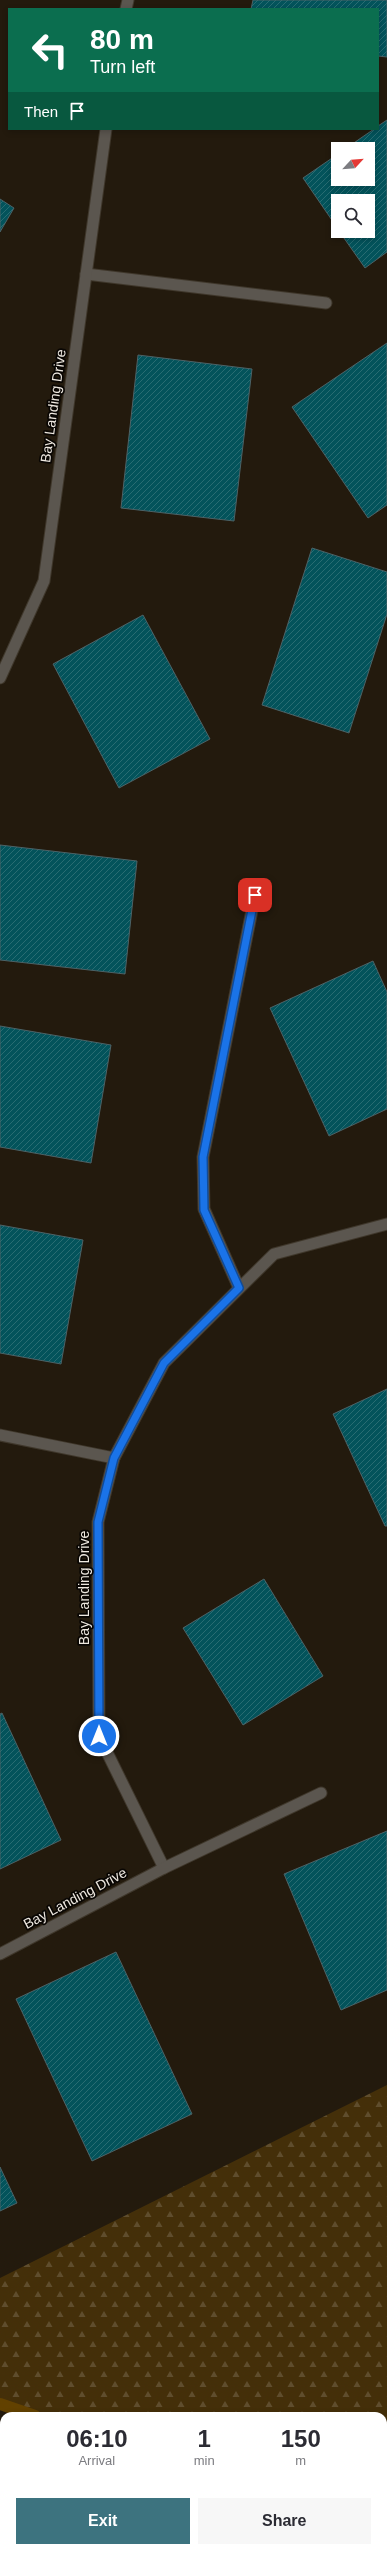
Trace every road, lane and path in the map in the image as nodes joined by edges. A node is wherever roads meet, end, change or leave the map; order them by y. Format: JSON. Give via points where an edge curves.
{"nodes":[{"id":1,"x":106,"y":130,"type":"edge"},
{"id":2,"x":86,"y":274,"type":"junction"},
{"id":3,"x":326,"y":303,"type":"dead end"},
{"id":4,"x":0,"y":678,"type":"edge"},
{"id":5,"x":255,"y":895,"type":"dead end"},
{"id":6,"x":387,"y":1224,"type":"edge"},
{"id":7,"x":239,"y":1288,"type":"junction"},
{"id":8,"x":0,"y":1435,"type":"edge"},
{"id":9,"x":114,"y":1458,"type":"junction"},
{"id":10,"x":321,"y":1793,"type":"dead end"},
{"id":11,"x":164,"y":1868,"type":"junction"},
{"id":12,"x":0,"y":1954,"type":"edge"}],
"edges":[{"from":1,"to":2,"type":"street","name":"Bay Landing Drive"},
{"from":2,"to":3,"type":"street"},
{"from":2,"to":4,"type":"street","name":"Bay Landing Drive","via":[[44,581]]},
{"from":5,"to":7,"type":"street","via":[[203,1157],[204,1210]]},
{"from":6,"to":7,"type":"street","name":"Bay Landing Drive","via":[[274,1254]]},
{"from":7,"to":9,"type":"street","name":"Bay Landing Drive","via":[[164,1363]]},
{"from":8,"to":9,"type":"street"},
{"from":9,"to":11,"type":"street","name":"Bay Landing Drive","via":[[98,1522],[99,1736]]},
{"from":10,"to":11,"type":"street","name":"Bay Landing Drive"},
{"from":11,"to":12,"type":"street","name":"Bay Landing Drive"}]}
